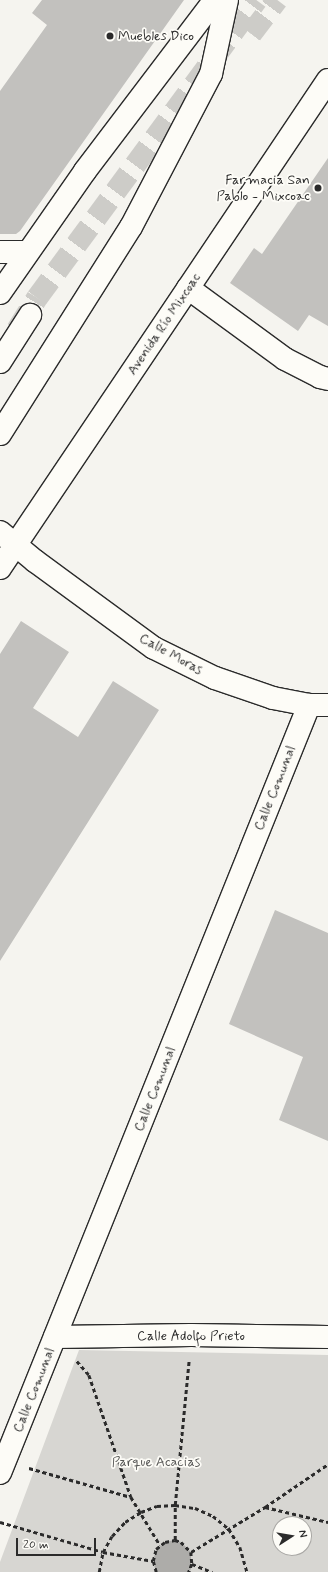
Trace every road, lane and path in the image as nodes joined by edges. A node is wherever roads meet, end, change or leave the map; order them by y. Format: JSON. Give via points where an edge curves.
{"nodes":[{"id":1,"x":215,"y":0,"type":"edge"},
{"id":2,"x":227,"y":0,"type":"edge"},
{"id":3,"x":328,"y":80,"type":"edge"},
{"id":4,"x":0,"y":252,"type":"edge"},
{"id":5,"x":27,"y":252,"type":"junction"},
{"id":6,"x":188,"y":288,"type":"junction"},
{"id":7,"x":0,"y":293,"type":"edge"},
{"id":8,"x":30,"y":315,"type":"tunnel mouth"},
{"id":9,"x":0,"y":362,"type":"edge"},
{"id":10,"x":328,"y":378,"type":"edge"},
{"id":11,"x":0,"y":434,"type":"edge"},
{"id":12,"x":8,"y":538,"type":"edge"},
{"id":13,"x":0,"y":568,"type":"edge"},
{"id":14,"x":318,"y":705,"type":"edge"},
{"id":15,"x":191,"y":1335,"type":"junction"},
{"id":16,"x":328,"y":1337,"type":"edge"},
{"id":17,"x":55,"y":1338,"type":"junction"},
{"id":18,"x":328,"y":1464,"type":"edge"},
{"id":19,"x":2,"y":1467,"type":"edge"},
{"id":20,"x":131,"y":1497,"type":"junction"},
{"id":21,"x":174,"y":1504,"type":"junction"},
{"id":22,"x":265,"y":1507,"type":"junction"},
{"id":23,"x":141,"y":1512,"type":"junction"},
{"id":24,"x":0,"y":1522,"type":"edge"},
{"id":25,"x":328,"y":1522,"type":"edge"},
{"id":26,"x":228,"y":1529,"type":"junction"},
{"id":27,"x":174,"y":1540,"type":"junction"},
{"id":28,"x":160,"y":1545,"type":"junction"},
{"id":29,"x":103,"y":1552,"type":"junction"},
{"id":30,"x":191,"y":1552,"type":"junction"},
{"id":31,"x":153,"y":1561,"type":"junction"},
{"id":32,"x":192,"y":1564,"type":"junction"},
{"id":33,"x":99,"y":1572,"type":"edge"},
{"id":34,"x":156,"y":1572,"type":"edge"},
{"id":35,"x":190,"y":1572,"type":"edge"},
{"id":36,"x":212,"y":1572,"type":"edge"},
{"id":37,"x":247,"y":1572,"type":"edge"}],
"edges":[{"from":1,"to":5,"type":"main road"},
{"from":2,"to":11,"type":"main road","via":[[211,74],[131,228]]},
{"from":3,"to":6,"type":"main road","name":"Avenida Río Mixcoac"},
{"from":4,"to":5,"type":"main road"},
{"from":5,"to":7,"type":"main road"},
{"from":6,"to":10,"type":"main road","via":[[285,359],[320,377]]},
{"from":6,"to":12,"type":"main road","name":"Avenida Río Mixcoac"},
{"from":8,"to":9,"type":"main road"},
{"from":12,"to":13,"type":"main road","name":"Avenida Río Mixcoac"},
{"from":12,"to":14,"type":"main road","name":"Calle Moras","via":[[35,561],[154,648],[215,678],[274,698]]},
{"from":14,"to":17,"type":"main road","name":"Calle Comunal"},
{"from":15,"to":16,"type":"main road","name":"Calle Adolfo Prieto"},
{"from":15,"to":17,"type":"main road","name":"Calle Adolfo Prieto"},
{"from":15,"to":21,"type":"path"},
{"from":17,"to":19,"type":"main road","name":"Calle Comunal"},
{"from":17,"to":20,"type":"path","via":[[89,1375]]},
{"from":18,"to":22,"type":"path"},
{"from":19,"to":20,"type":"path"},
{"from":20,"to":23,"type":"path"},
{"from":21,"to":23,"type":"path","via":[[157,1506]]},
{"from":21,"to":26,"type":"path","via":[[195,1508],[213,1516]]},
{"from":21,"to":27,"type":"path"},
{"from":22,"to":25,"type":"path"},
{"from":22,"to":26,"type":"path"},
{"from":23,"to":28,"type":"path"},
{"from":23,"to":29,"type":"path","via":[[124,1522]]},
{"from":24,"to":29,"type":"path"},
{"from":26,"to":30,"type":"path"},
{"from":26,"to":37,"type":"path","via":[[240,1547]]},
{"from":27,"to":28,"type":"path"},
{"from":27,"to":30,"type":"path","via":[[181,1542]]},
{"from":28,"to":31,"type":"path","via":[[153,1555]]},
{"from":29,"to":31,"type":"path"},
{"from":29,"to":33,"type":"path"},
{"from":30,"to":32,"type":"path"},
{"from":31,"to":34,"type":"path"},
{"from":32,"to":35,"type":"path"},
{"from":32,"to":36,"type":"path"}]}
